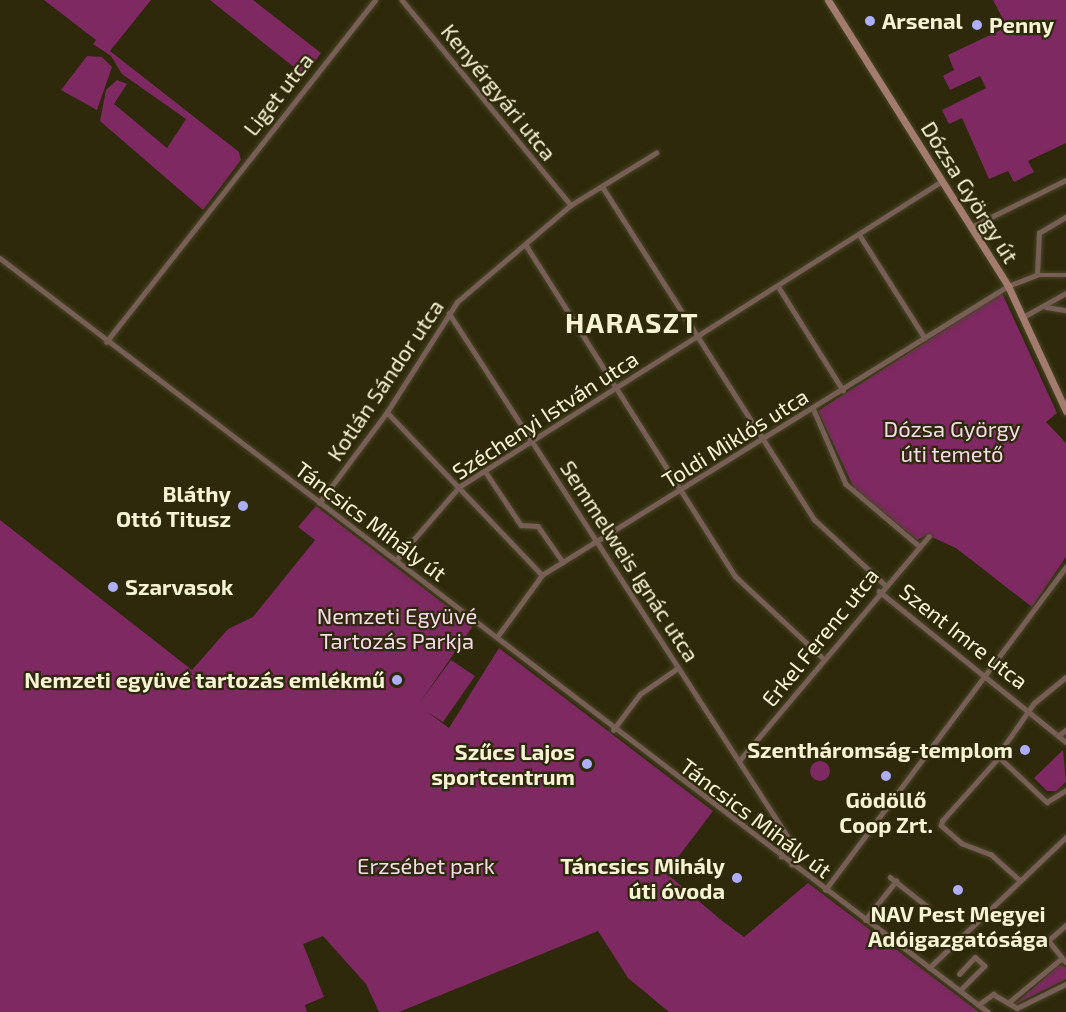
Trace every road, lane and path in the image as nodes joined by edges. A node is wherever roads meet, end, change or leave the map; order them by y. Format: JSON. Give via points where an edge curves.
{"nodes":[{"id":1,"x":375,"y":0,"type":"edge"},
{"id":2,"x":402,"y":0,"type":"edge"},
{"id":3,"x":828,"y":0,"type":"edge"},
{"id":4,"x":656,"y":153,"type":"dead end"},
{"id":5,"x":1066,"y":180,"type":"edge"},
{"id":6,"x":942,"y":181,"type":"junction"},
{"id":7,"x":602,"y":186,"type":"junction"},
{"id":8,"x":571,"y":205,"type":"junction"},
{"id":9,"x":1066,"y":217,"type":"edge"},
{"id":10,"x":971,"y":227,"type":"junction"},
{"id":11,"x":859,"y":234,"type":"junction"},
{"id":12,"x":526,"y":245,"type":"junction"},
{"id":13,"x":0,"y":258,"type":"edge"},
{"id":14,"x":1036,"y":275,"type":"junction"},
{"id":15,"x":1066,"y":275,"type":"edge"},
{"id":16,"x":778,"y":286,"type":"junction"},
{"id":17,"x":1008,"y":286,"type":"junction"},
{"id":18,"x":1066,"y":293,"type":"edge"},
{"id":19,"x":1046,"y":307,"type":"junction"},
{"id":20,"x":1066,"y":310,"type":"edge"},
{"id":21,"x":449,"y":313,"type":"junction"},
{"id":22,"x":1023,"y":317,"type":"junction"},
{"id":23,"x":698,"y":337,"type":"junction"},
{"id":24,"x":926,"y":338,"type":"junction"},
{"id":25,"x":106,"y":342,"type":"junction"},
{"id":26,"x":617,"y":388,"type":"junction"},
{"id":27,"x":843,"y":390,"type":"junction"},
{"id":28,"x":813,"y":408,"type":"junction"},
{"id":29,"x":1066,"y":411,"type":"edge"},
{"id":30,"x":387,"y":412,"type":"junction"},
{"id":31,"x":762,"y":439,"type":"junction"},
{"id":32,"x":532,"y":441,"type":"junction"},
{"id":33,"x":485,"y":471,"type":"junction"},
{"id":34,"x":459,"y":487,"type":"junction"},
{"id":35,"x":681,"y":491,"type":"junction"},
{"id":36,"x":319,"y":503,"type":"junction"},
{"id":37,"x":929,"y":536,"type":"dead end"},
{"id":38,"x":598,"y":541,"type":"junction"},
{"id":39,"x":917,"y":544,"type":"junction"},
{"id":40,"x":396,"y":560,"type":"junction"},
{"id":41,"x":563,"y":562,"type":"junction"},
{"id":42,"x":1066,"y":567,"type":"edge"},
{"id":43,"x":542,"y":575,"type":"junction"},
{"id":44,"x":884,"y":584,"type":"junction"},
{"id":45,"x":879,"y":591,"type":"junction"},
{"id":46,"x":497,"y":637,"type":"junction"},
{"id":47,"x":824,"y":659,"type":"junction"},
{"id":48,"x":678,"y":668,"type":"junction"},
{"id":49,"x":987,"y":677,"type":"junction"},
{"id":50,"x":1066,"y":677,"type":"edge"},
{"id":51,"x":1030,"y":708,"type":"junction"},
{"id":52,"x":613,"y":730,"type":"junction"},
{"id":53,"x":1066,"y":730,"type":"edge"},
{"id":54,"x":1059,"y":735,"type":"junction"},
{"id":55,"x":1066,"y":742,"type":"edge"},
{"id":56,"x":1002,"y":749,"type":"dead end"},
{"id":57,"x":739,"y":761,"type":"junction"},
{"id":58,"x":1066,"y":790,"type":"edge"},
{"id":59,"x":782,"y":829,"type":"junction"},
{"id":60,"x":1066,"y":837,"type":"edge"},
{"id":61,"x":781,"y":857,"type":"junction"},
{"id":62,"x":792,"y":865,"type":"junction"},
{"id":63,"x":890,"y":877,"type":"dead end"},
{"id":64,"x":896,"y":881,"type":"junction"},
{"id":65,"x":1020,"y":881,"type":"junction"},
{"id":66,"x":825,"y":890,"type":"junction"},
{"id":67,"x":928,"y":907,"type":"dead end"},
{"id":68,"x":865,"y":920,"type":"junction"},
{"id":69,"x":1066,"y":925,"type":"edge"},
{"id":70,"x":1064,"y":960,"type":"edge"},
{"id":71,"x":929,"y":968,"type":"junction"},
{"id":72,"x":959,"y":974,"type":"dead end"},
{"id":73,"x":1066,"y":984,"type":"edge"},
{"id":74,"x":960,"y":991,"type":"junction"},
{"id":75,"x":1008,"y":1003,"type":"junction"},
{"id":76,"x":978,"y":1005,"type":"junction"},
{"id":77,"x":988,"y":1012,"type":"edge"}],
"edges":[{"from":1,"to":25,"type":"street","name":"Liget utca"},
{"from":2,"to":8,"type":"street","name":"Kenyérgyári utca"},
{"from":3,"to":6,"type":"main road","name":"Dózsa György út"},
{"from":4,"to":7,"type":"street","name":"Kotlán Sándor utca"},
{"from":5,"to":10,"type":"street"},
{"from":6,"to":10,"type":"main road","name":"Dózsa György út"},
{"from":6,"to":11,"type":"street","name":"Széchenyi István utca"},
{"from":7,"to":8,"type":"street","name":"Kotlán Sándor utca"},
{"from":7,"to":23,"type":"street"},
{"from":8,"to":12,"type":"street","name":"Kotlán Sándor utca"},
{"from":9,"to":14,"type":"street","via":[[1039,233]]},
{"from":10,"to":17,"type":"main road","name":"Dózsa György út"},
{"from":11,"to":16,"type":"street","name":"Széchenyi István utca"},
{"from":11,"to":24,"type":"street"},
{"from":12,"to":21,"type":"street","name":"Kotlán Sándor utca"},
{"from":12,"to":26,"type":"street"},
{"from":13,"to":25,"type":"street","name":"Táncsics Mihály út"},
{"from":14,"to":15,"type":"street"},
{"from":14,"to":17,"type":"street","name":"Toldi Miklós utca"},
{"from":16,"to":23,"type":"street","name":"Széchenyi István utca"},
{"from":16,"to":27,"type":"street"},
{"from":17,"to":22,"type":"main road","name":"Dózsa György út"},
{"from":17,"to":24,"type":"street","name":"Toldi Miklós utca"},
{"from":18,"to":19,"type":"street"},
{"from":19,"to":20,"type":"street"},
{"from":19,"to":22,"type":"street"},
{"from":21,"to":30,"type":"street","name":"Kotlán Sándor utca"},
{"from":21,"to":32,"type":"street","name":"Semmelweis Ignác utca"},
{"from":22,"to":29,"type":"main road","name":"Dózsa György út"},
{"from":23,"to":26,"type":"street","name":"Széchenyi István utca"},
{"from":23,"to":31,"type":"street"},
{"from":24,"to":27,"type":"street","name":"Toldi Miklós utca"},
{"from":25,"to":36,"type":"street","name":"Táncsics Mihály út"},
{"from":26,"to":32,"type":"street","name":"Széchenyi István utca"},
{"from":26,"to":35,"type":"street"},
{"from":27,"to":28,"type":"street","name":"Toldi Miklós utca"},
{"from":28,"to":31,"type":"street","name":"Toldi Miklós utca"},
{"from":28,"to":39,"type":"street","via":[[846,483]]},
{"from":30,"to":34,"type":"street"},
{"from":30,"to":36,"type":"street","name":"Kotlán Sándor utca"},
{"from":31,"to":35,"type":"street","name":"Toldi Miklós utca"},
{"from":31,"to":44,"type":"street","via":[[818,525]]},
{"from":32,"to":33,"type":"street","name":"Széchenyi István utca"},
{"from":32,"to":38,"type":"street","name":"Semmelweis Ignác utca"},
{"from":33,"to":34,"type":"street","name":"Széchenyi István utca"},
{"from":33,"to":41,"type":"street","via":[[522,525],[538,526]]},
{"from":34,"to":40,"type":"street","name":"Széchenyi István utca"},
{"from":34,"to":43,"type":"street"},
{"from":35,"to":38,"type":"street","name":"Toldi Miklós utca"},
{"from":35,"to":47,"type":"street","via":[[746,590]]},
{"from":36,"to":40,"type":"street","name":"Táncsics Mihály út"},
{"from":37,"to":39,"type":"street","name":"Erkel Ferenc utca"},
{"from":38,"to":41,"type":"street","name":"Toldi Miklós utca"},
{"from":38,"to":48,"type":"street","name":"Semmelweis Ignác utca"},
{"from":39,"to":44,"type":"street","name":"Erkel Ferenc utca"},
{"from":40,"to":46,"type":"street","name":"Táncsics Mihály út"},
{"from":41,"to":43,"type":"street","name":"Toldi Miklós utca"},
{"from":42,"to":49,"type":"street"},
{"from":43,"to":46,"type":"street","name":"Toldi Miklós utca"},
{"from":44,"to":45,"type":"street","name":"Erkel Ferenc utca"},
{"from":45,"to":47,"type":"street","name":"Erkel Ferenc utca"},
{"from":45,"to":49,"type":"street","name":"Szent Imre utca"},
{"from":46,"to":52,"type":"street","name":"Táncsics Mihály út"},
{"from":47,"to":57,"type":"street","name":"Erkel Ferenc utca"},
{"from":48,"to":52,"type":"street","via":[[640,694]]},
{"from":48,"to":57,"type":"street","name":"Semmelweis Ignác utca"},
{"from":49,"to":51,"type":"street","name":"Szent Imre utca"},
{"from":49,"to":66,"type":"street"},
{"from":50,"to":51,"type":"street"},
{"from":51,"to":54,"type":"street","name":"Szent Imre utca"},
{"from":51,"to":56,"type":"street","name":"Szent Imre utca"},
{"from":52,"to":61,"type":"street","name":"Táncsics Mihály út"},
{"from":53,"to":54,"type":"street"},
{"from":54,"to":55,"type":"street","name":"Szent Imre utca"},
{"from":57,"to":59,"type":"street","name":"Semmelweis Ignác utca"},
{"from":58,"to":65,"type":"street","via":[[1047,802],[999,757],[942,821],[941,826],[962,844],[991,855]]},
{"from":59,"to":61,"type":"street","via":[[786,846]]},
{"from":59,"to":62,"type":"street","name":"Semmelweis Ignác utca","via":[[795,852]]},
{"from":60,"to":65,"type":"street"},
{"from":61,"to":62,"type":"street","name":"Táncsics Mihály út"},
{"from":62,"to":66,"type":"street","name":"Táncsics Mihály út"},
{"from":63,"to":64,"type":"street"},
{"from":64,"to":67,"type":"street"},
{"from":64,"to":68,"type":"street"},
{"from":65,"to":71,"type":"street"},
{"from":66,"to":68,"type":"street","name":"Táncsics Mihály út"},
{"from":68,"to":71,"type":"street","name":"Táncsics Mihály út"},
{"from":69,"to":70,"type":"street","via":[[1048,941]]},
{"from":70,"to":75,"type":"street"},
{"from":71,"to":74,"type":"street","name":"Táncsics Mihály út"},
{"from":72,"to":74,"type":"street","via":[[975,957],[985,966]]},
{"from":73,"to":75,"type":"street","via":[[1019,1007]]},
{"from":74,"to":76,"type":"street","name":"Táncsics Mihály út"},
{"from":75,"to":76,"type":"street","via":[[993,993]]},
{"from":76,"to":77,"type":"street","name":"Táncsics Mihály út"}]}
